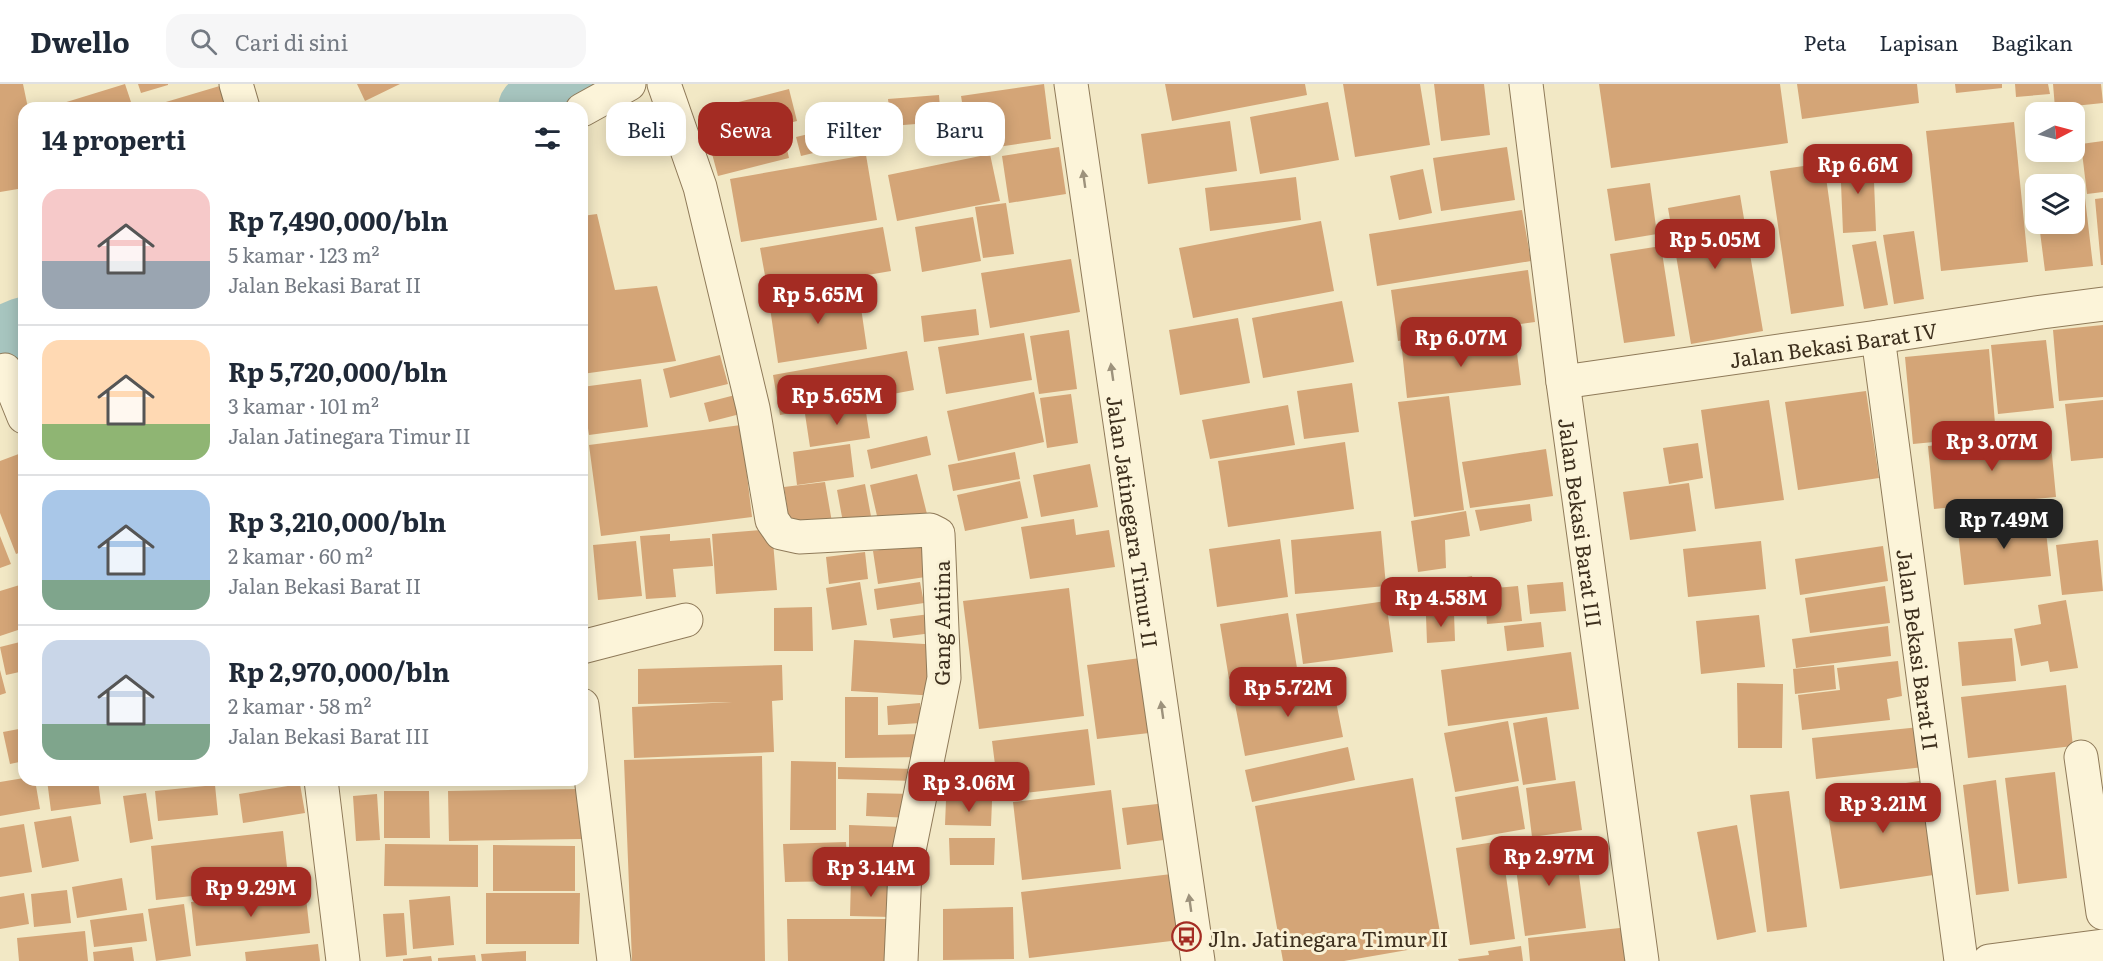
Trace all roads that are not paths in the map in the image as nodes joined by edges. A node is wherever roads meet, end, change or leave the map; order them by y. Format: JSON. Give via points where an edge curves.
{"nodes":[{"id":1,"x":236,"y":84,"type":"edge"},
{"id":2,"x":629,"y":84,"type":"edge"},
{"id":3,"x":664,"y":84,"type":"edge"},
{"id":4,"x":1071,"y":84,"type":"edge"},
{"id":5,"x":1526,"y":84,"type":"edge"},
{"id":6,"x":241,"y":102,"type":"edge"},
{"id":7,"x":588,"y":107,"type":"edge"},
{"id":8,"x":2103,"y":304,"type":"edge"},
{"id":9,"x":1878,"y":337,"type":"junction"},
{"id":10,"x":10,"y":368,"type":"edge"},
{"id":11,"x":1563,"y":382,"type":"junction"},
{"id":12,"x":18,"y":396,"type":"edge"},
{"id":13,"x":686,"y":620,"type":"dead end"},
{"id":14,"x":588,"y":645,"type":"edge"},
{"id":15,"x":588,"y":753,"type":"edge"},
{"id":16,"x":2080,"y":757,"type":"dead end"},
{"id":17,"x":322,"y":786,"type":"edge"},
{"id":18,"x":2103,"y":913,"type":"edge"},
{"id":19,"x":2103,"y":946,"type":"edge"},
{"id":20,"x":344,"y":961,"type":"edge"},
{"id":21,"x":614,"y":961,"type":"edge"},
{"id":22,"x":901,"y":961,"type":"edge"},
{"id":23,"x":1198,"y":961,"type":"edge"},
{"id":24,"x":1642,"y":961,"type":"edge"},
{"id":25,"x":1961,"y":961,"type":"edge"},
{"id":26,"x":1989,"y":961,"type":"edge"}],
"edges":[{"from":1,"to":6,"type":"street"},
{"from":2,"to":7,"type":"street"},
{"from":3,"to":22,"type":"street","name":"Gang Antina","via":[[700,187],[753,408],[772,520],[781,533],[799,537],[930,530],[938,534],[944,678],[905,870]]},
{"from":23,"to":4,"type":"street","name":"Jalan Jatinegara Timur II","one_way":true},
{"from":5,"to":11,"type":"street","name":"Jalan Bekasi Barat III"},
{"from":8,"to":9,"type":"street","name":"Jalan Bekasi Barat IV"},
{"from":9,"to":11,"type":"street","name":"Jalan Bekasi Barat IV"},
{"from":9,"to":25,"type":"street","name":"Jalan Bekasi Barat II"},
{"from":10,"to":12,"type":"street"},
{"from":11,"to":24,"type":"street","name":"Jalan Bekasi Barat III"},
{"from":13,"to":14,"type":"street"},
{"from":15,"to":21,"type":"street"},
{"from":16,"to":18,"type":"street"},
{"from":17,"to":20,"type":"street"},
{"from":19,"to":26,"type":"street"}]}
